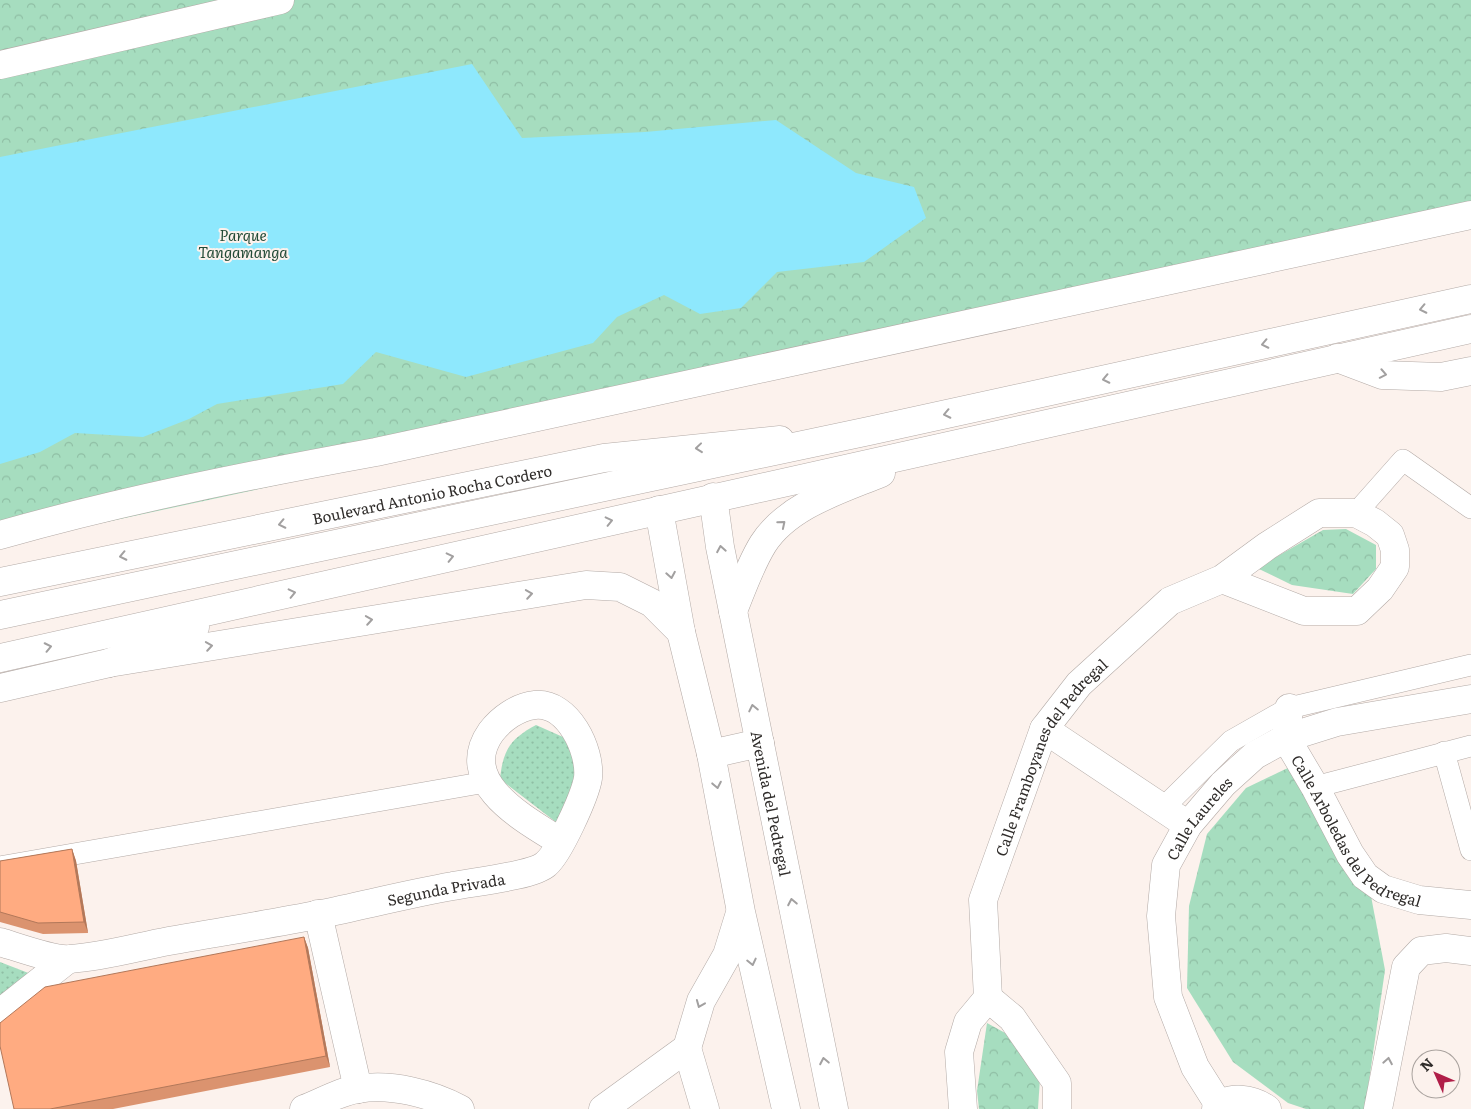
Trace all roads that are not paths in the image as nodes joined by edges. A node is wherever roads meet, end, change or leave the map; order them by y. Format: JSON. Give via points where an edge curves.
{"nodes":[{"id":1,"x":280,"y":0,"type":"edge"},
{"id":2,"x":0,"y":65,"type":"edge"},
{"id":3,"x":1471,"y":215,"type":"edge"},
{"id":4,"x":1471,"y":299,"type":"edge"},
{"id":5,"x":1471,"y":329,"type":"edge"},
{"id":6,"x":1337,"y":358,"type":"junction"},
{"id":7,"x":1471,"y":371,"type":"edge"},
{"id":8,"x":869,"y":431,"type":"junction"},
{"id":9,"x":954,"y":443,"type":"junction"},
{"id":10,"x":713,"y":498,"type":"junction"},
{"id":11,"x":1471,"y":508,"type":"edge"},
{"id":12,"x":659,"y":510,"type":"junction"},
{"id":13,"x":1356,"y":513,"type":"junction"},
{"id":14,"x":0,"y":535,"type":"edge"},
{"id":15,"x":1222,"y":579,"type":"junction"},
{"id":16,"x":0,"y":582,"type":"edge"},
{"id":17,"x":263,"y":599,"type":"junction"},
{"id":18,"x":733,"y":612,"type":"junction"},
{"id":19,"x":0,"y":614,"type":"edge"},
{"id":20,"x":681,"y":632,"type":"junction"},
{"id":21,"x":0,"y":658,"type":"edge"},
{"id":22,"x":109,"y":663,"type":"junction"},
{"id":23,"x":1471,"y":665,"type":"edge"},
{"id":24,"x":0,"y":688,"type":"edge"},
{"id":25,"x":1471,"y":699,"type":"edge"},
{"id":26,"x":1289,"y":708,"type":"junction"},
{"id":27,"x":1044,"y":728,"type":"junction"},
{"id":28,"x":1286,"y":738,"type":"junction"},
{"id":29,"x":760,"y":743,"type":"junction"},
{"id":30,"x":1471,"y":746,"type":"edge"},
{"id":31,"x":1444,"y":752,"type":"junction"},
{"id":32,"x":711,"y":754,"type":"junction"},
{"id":33,"x":486,"y":782,"type":"junction"},
{"id":34,"x":1315,"y":787,"type":"junction"},
{"id":35,"x":1162,"y":808,"type":"junction"},
{"id":36,"x":1188,"y":825,"type":"junction"},
{"id":37,"x":561,"y":842,"type":"junction"},
{"id":38,"x":1471,"y":850,"type":"edge"},
{"id":39,"x":0,"y":866,"type":"edge"},
{"id":40,"x":1471,"y":904,"type":"edge"},
{"id":41,"x":741,"y":912,"type":"junction"},
{"id":42,"x":318,"y":914,"type":"junction"},
{"id":43,"x":0,"y":942,"type":"edge"},
{"id":44,"x":1471,"y":951,"type":"edge"},
{"id":45,"x":67,"y":960,"type":"junction"},
{"id":46,"x":988,"y":998,"type":"junction"},
{"id":47,"x":0,"y":1013,"type":"edge"},
{"id":48,"x":687,"y":1048,"type":"junction"},
{"id":49,"x":358,"y":1088,"type":"junction"},
{"id":50,"x":610,"y":1107,"type":"edge"},
{"id":51,"x":1218,"y":1107,"type":"edge"},
{"id":52,"x":304,"y":1109,"type":"edge"},
{"id":53,"x":460,"y":1109,"type":"edge"},
{"id":54,"x":705,"y":1109,"type":"edge"},
{"id":55,"x":786,"y":1109,"type":"edge"},
{"id":56,"x":834,"y":1109,"type":"edge"},
{"id":57,"x":963,"y":1109,"type":"edge"},
{"id":58,"x":1057,"y":1109,"type":"edge"},
{"id":59,"x":1267,"y":1109,"type":"edge"},
{"id":60,"x":1378,"y":1109,"type":"edge"}],
"edges":[{"from":1,"to":2,"type":"main road"},
{"from":3,"to":14,"type":"main road","via":[[376,452],[253,474],[74,514]]},
{"from":4,"to":8,"type":"main road","one_way":true},
{"from":5,"to":6,"type":"main road"},
{"from":6,"to":7,"type":"main road","one_way":true,"via":[[1382,376],[1441,377]]},
{"from":6,"to":9,"type":"main road"},
{"from":8,"to":16,"type":"main road","name":"Boulevard Antonio Rocha Cordero","one_way":true,"via":[[604,458]]},
{"from":8,"to":19,"type":"main road"},
{"from":9,"to":10,"type":"main road"},
{"from":18,"to":9,"type":"main road","one_way":true,"via":[[764,542],[800,509]]},
{"from":10,"to":12,"type":"main road"},
{"from":18,"to":10,"type":"main road","name":"Avenida del Pedregal","one_way":true},
{"from":11,"to":13,"type":"street","via":[[1403,460]]},
{"from":17,"to":12,"type":"main road","one_way":true},
{"from":12,"to":20,"type":"main road","one_way":true},
{"from":13,"to":15,"type":"main road","name":"Calle Framboyanes del Pedregal","via":[[1319,513],[1266,546]]},
{"from":13,"to":15,"type":"main road","name":"Calle Framboyanes del Pedregal","via":[[1390,535],[1395,550],[1395,567],[1380,589],[1357,611],[1304,611]]},
{"from":15,"to":27,"type":"main road","name":"Calle Framboyanes del Pedregal","via":[[1170,601],[1079,684]]},
{"from":21,"to":17,"type":"main road","one_way":true},
{"from":17,"to":22,"type":"main road"},
{"from":29,"to":18,"type":"main road","name":"Avenida del Pedregal","one_way":true},
{"from":22,"to":20,"type":"main road","one_way":true,"via":[[586,585],[620,587],[652,603]]},
{"from":20,"to":32,"type":"main road"},
{"from":22,"to":24,"type":"main road"},
{"from":23,"to":26,"type":"street"},
{"from":25,"to":28,"type":"main road","name":"Calle Laureles","via":[[1337,722]]},
{"from":26,"to":28,"type":"main road","name":"Calle Arboledas del Pedregal"},
{"from":26,"to":35,"type":"street","via":[[1231,741]]},
{"from":27,"to":35,"type":"main road"},
{"from":27,"to":46,"type":"main road","name":"Calle Framboyanes del Pedregal","via":[[983,900]]},
{"from":28,"to":34,"type":"main road","name":"Calle Arboledas del Pedregal"},
{"from":28,"to":36,"type":"main road","name":"Calle Laureles","via":[[1255,755],[1223,784]]},
{"from":29,"to":32,"type":"main road"},
{"from":56,"to":29,"type":"main road","name":"Avenida del Pedregal","one_way":true},
{"from":30,"to":31,"type":"street"},
{"from":31,"to":34,"type":"street"},
{"from":31,"to":38,"type":"street"},
{"from":32,"to":41,"type":"main road","one_way":true},
{"from":33,"to":37,"type":"main road","via":[[522,817]]},
{"from":33,"to":37,"type":"main road","via":[[481,767],[484,751],[498,722],[520,709],[536,705],[564,716],[585,747],[588,778]]},
{"from":33,"to":39,"type":"street"},
{"from":34,"to":40,"type":"main road","name":"Calle Arboledas del Pedregal","via":[[1365,876],[1383,889],[1419,900]]},
{"from":35,"to":36,"type":"main road"},
{"from":36,"to":51,"type":"main road","name":"Calle Laureles","via":[[1166,865],[1161,916],[1168,997],[1195,1068]]},
{"from":37,"to":42,"type":"main road","name":"Segunda Privada","via":[[545,865],[519,874]]},
{"from":41,"to":48,"type":"main road","one_way":true,"via":[[727,955],[701,1001]]},
{"from":41,"to":55,"type":"main road","one_way":true},
{"from":42,"to":45,"type":"main road","name":"Segunda Privada"},
{"from":42,"to":49,"type":"main road"},
{"from":43,"to":45,"type":"main road"},
{"from":60,"to":44,"type":"main road","one_way":true,"via":[[1406,967],[1421,951],[1446,948]]},
{"from":45,"to":47,"type":"main road"},
{"from":46,"to":57,"type":"main road","via":[[968,1022],[959,1052]]},
{"from":46,"to":58,"type":"main road","via":[[1012,1018],[1058,1083]]},
{"from":48,"to":50,"type":"main road"},
{"from":48,"to":54,"type":"main road"},
{"from":49,"to":52,"type":"main road"},
{"from":49,"to":53,"type":"main road","via":[[424,1094]]},
{"from":51,"to":59,"type":"main road","via":[[1238,1099],[1257,1102]]}]}
